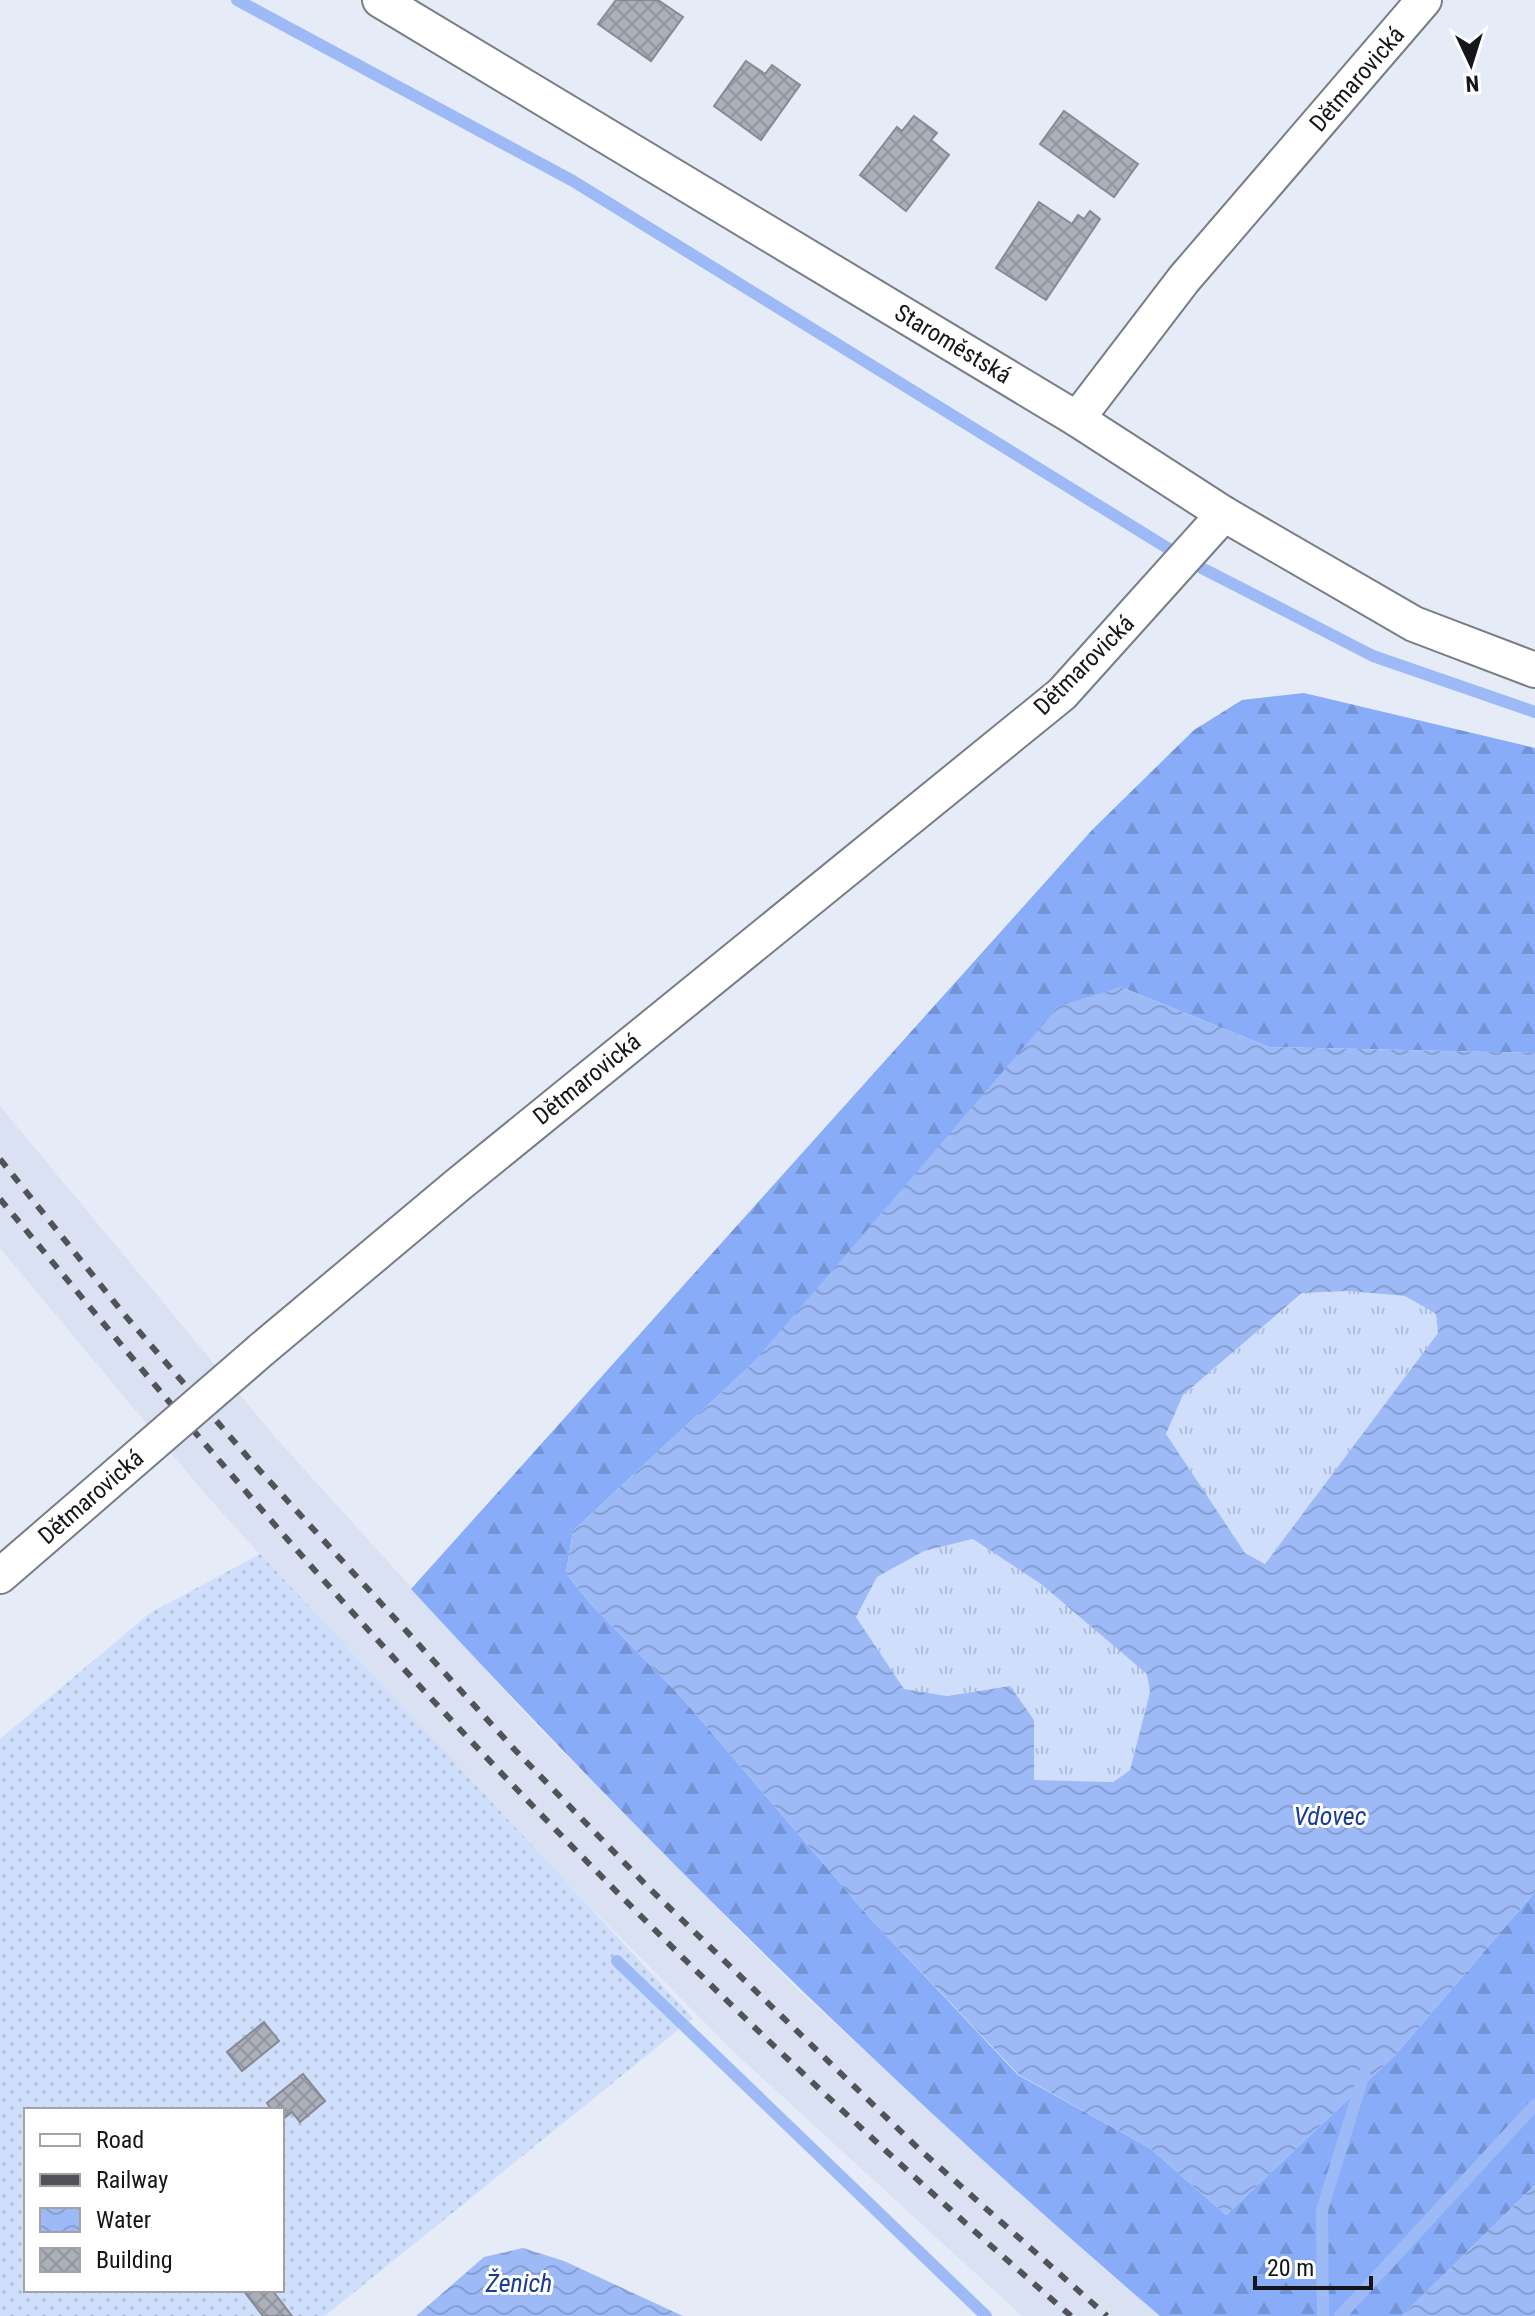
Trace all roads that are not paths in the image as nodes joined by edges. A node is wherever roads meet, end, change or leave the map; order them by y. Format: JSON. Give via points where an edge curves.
{"nodes":[{"id":1,"x":380,"y":0,"type":"edge"},
{"id":2,"x":1424,"y":0,"type":"edge"},
{"id":3,"x":1077,"y":419,"type":"junction"},
{"id":4,"x":1224,"y":514,"type":"junction"},
{"id":5,"x":1535,"y":670,"type":"edge"},
{"id":6,"x":0,"y":1576,"type":"edge"}],
"edges":[{"from":1,"to":3,"type":"street","name":"Staroměstská"},
{"from":2,"to":3,"type":"street","name":"Dětmarovická","via":[[1184,279]]},
{"from":3,"to":4,"type":"street","name":"Staroměstská"},
{"from":4,"to":5,"type":"street","name":"Staroměstská","via":[[1414,624]]},
{"from":4,"to":6,"type":"street","name":"Dětmarovická","bridge":true,"via":[[1062,694],[471,1174]]}]}
